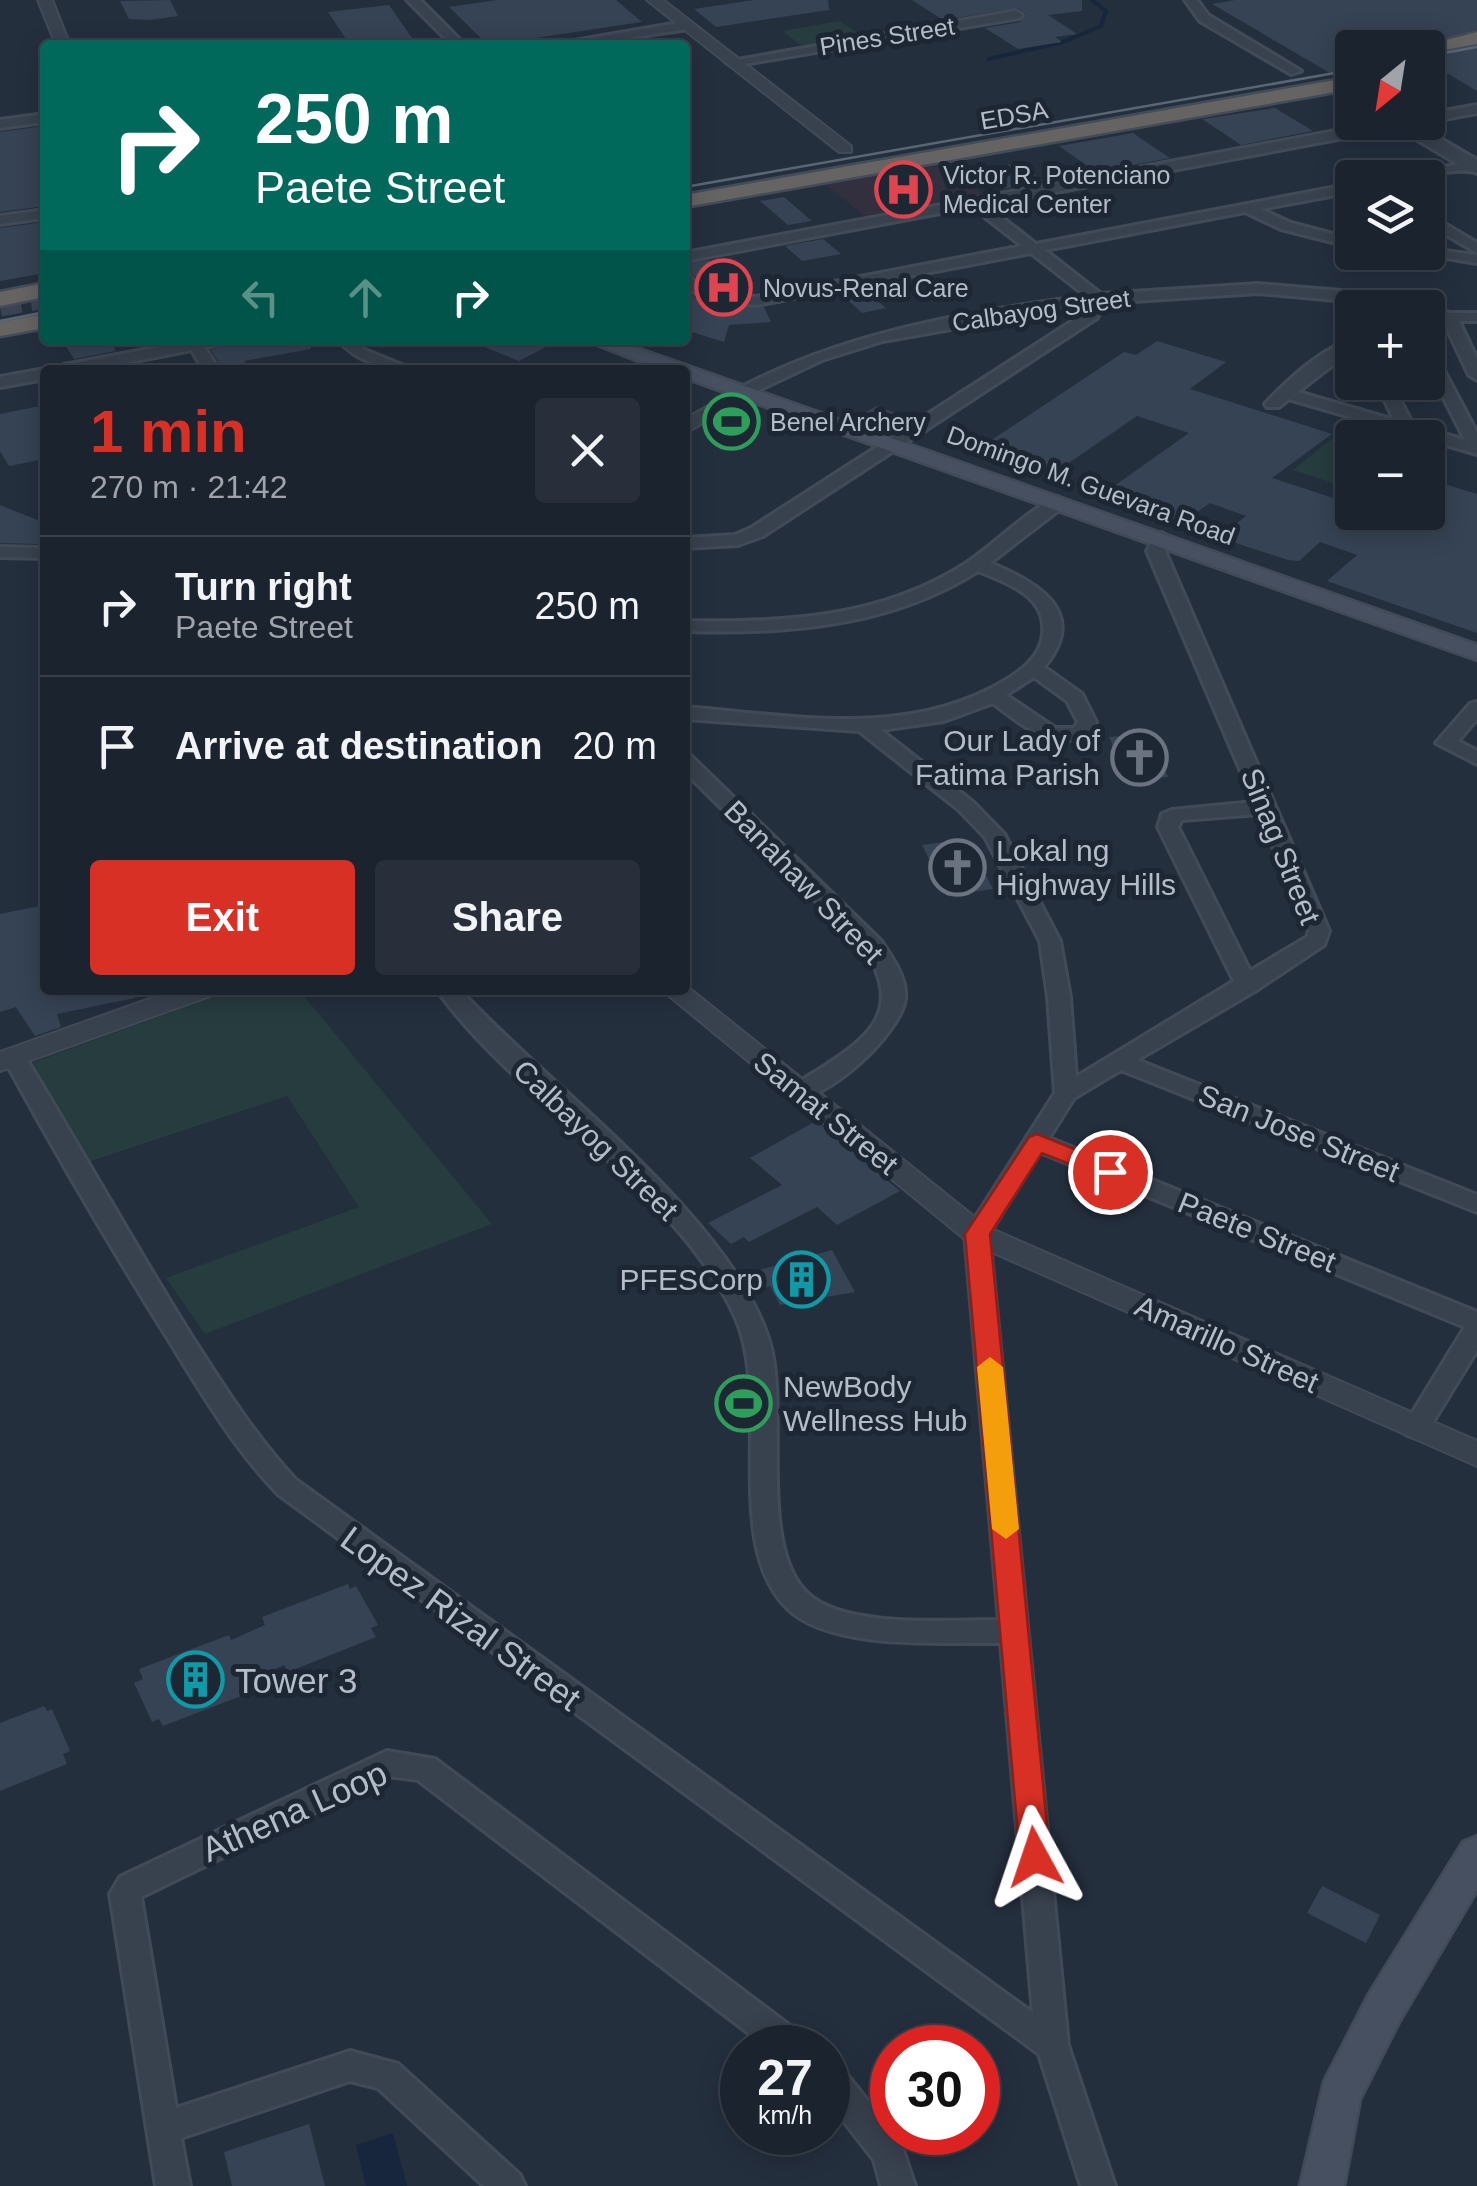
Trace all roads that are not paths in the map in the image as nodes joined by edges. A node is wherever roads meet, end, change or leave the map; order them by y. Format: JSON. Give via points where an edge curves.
{"nodes":[{"id":1,"x":46,"y":0,"type":"edge"},
{"id":2,"x":413,"y":0,"type":"edge"},
{"id":3,"x":654,"y":0,"type":"edge"},
{"id":4,"x":995,"y":0,"type":"edge"},
{"id":5,"x":1191,"y":0,"type":"edge"},
{"id":6,"x":684,"y":26,"type":"junction"},
{"id":7,"x":1477,"y":38,"type":"edge"},
{"id":8,"x":60,"y":40,"type":"edge"},
{"id":9,"x":454,"y":40,"type":"edge"},
{"id":10,"x":590,"y":40,"type":"edge"},
{"id":11,"x":1445,"y":44,"type":"edge"},
{"id":12,"x":732,"y":62,"type":"junction"},
{"id":13,"x":1305,"y":69,"type":"joint"},
{"id":14,"x":1256,"y":78,"type":"dead end"},
{"id":15,"x":1335,"y":85,"type":"edge"},
{"id":16,"x":1477,"y":109,"type":"edge"},
{"id":17,"x":1445,"y":115,"type":"edge"},
{"id":18,"x":40,"y":119,"type":"edge"},
{"id":19,"x":1006,"y":122,"type":"dead end"},
{"id":20,"x":0,"y":124,"type":"edge"},
{"id":21,"x":970,"y":128,"type":"dead end"},
{"id":22,"x":1335,"y":136,"type":"edge"},
{"id":23,"x":1431,"y":140,"type":"edge"},
{"id":24,"x":854,"y":148,"type":"joint"},
{"id":25,"x":808,"y":156,"type":"dead end"},
{"id":26,"x":1474,"y":166,"type":"edge"},
{"id":27,"x":1445,"y":171,"type":"edge"},
{"id":28,"x":1335,"y":191,"type":"edge"},
{"id":29,"x":690,"y":201,"type":"edge"},
{"id":30,"x":974,"y":202,"type":"junction"},
{"id":31,"x":1247,"y":208,"type":"junction"},
{"id":32,"x":40,"y":215,"type":"edge"},
{"id":33,"x":0,"y":220,"type":"edge"},
{"id":34,"x":1445,"y":229,"type":"edge"},
{"id":35,"x":1335,"y":239,"type":"edge"},
{"id":36,"x":1034,"y":248,"type":"junction"},
{"id":37,"x":1477,"y":250,"type":"edge"},
{"id":38,"x":1445,"y":255,"type":"edge"},
{"id":39,"x":690,"y":256,"type":"edge"},
{"id":40,"x":1477,"y":259,"type":"edge"},
{"id":41,"x":690,"y":283,"type":"edge"},
{"id":42,"x":40,"y":291,"type":"edge"},
{"id":43,"x":1335,"y":294,"type":"edge"},
{"id":44,"x":1097,"y":298,"type":"junction"},
{"id":45,"x":0,"y":299,"type":"edge"},
{"id":46,"x":1445,"y":316,"type":"edge"},
{"id":47,"x":1448,"y":317,"type":"junction"},
{"id":48,"x":1477,"y":317,"type":"edge"},
{"id":49,"x":40,"y":322,"type":"edge"},
{"id":50,"x":0,"y":330,"type":"edge"},
{"id":51,"x":196,"y":345,"type":"joint"},
{"id":52,"x":351,"y":345,"type":"edge"},
{"id":53,"x":609,"y":345,"type":"edge"},
{"id":54,"x":1335,"y":357,"type":"edge"},
{"id":55,"x":90,"y":365,"type":"edge"},
{"id":56,"x":207,"y":365,"type":"edge"},
{"id":57,"x":392,"y":365,"type":"edge"},
{"id":58,"x":666,"y":365,"type":"edge"},
{"id":59,"x":690,"y":373,"type":"edge"},
{"id":60,"x":1477,"y":375,"type":"edge"},
{"id":61,"x":40,"y":377,"type":"edge"},
{"id":62,"x":0,"y":382,"type":"edge"},
{"id":63,"x":1445,"y":386,"type":"edge"},
{"id":64,"x":744,"y":392,"type":"junction"},
{"id":65,"x":1358,"y":400,"type":"edge"},
{"id":66,"x":1345,"y":411,"type":"junction"},
{"id":67,"x":1377,"y":420,"type":"edge"},
{"id":68,"x":690,"y":424,"type":"edge"},
{"id":69,"x":1445,"y":440,"type":"edge"},
{"id":70,"x":896,"y":445,"type":"junction"},
{"id":71,"x":1477,"y":449,"type":"edge"},
{"id":72,"x":1058,"y":502,"type":"junction"},
{"id":73,"x":1162,"y":538,"type":"junction"},
{"id":74,"x":690,"y":543,"type":"edge"},
{"id":75,"x":0,"y":552,"type":"edge"},
{"id":76,"x":40,"y":553,"type":"edge"},
{"id":77,"x":978,"y":564,"type":"junction"},
{"id":78,"x":690,"y":626,"type":"edge"},
{"id":79,"x":1477,"y":653,"type":"edge"},
{"id":80,"x":1034,"y":668,"type":"junction"},
{"id":81,"x":996,"y":697,"type":"junction"},
{"id":82,"x":1477,"y":708,"type":"edge"},
{"id":83,"x":690,"y":713,"type":"edge"},
{"id":84,"x":863,"y":725,"type":"junction"},
{"id":85,"x":1477,"y":758,"type":"edge"},
{"id":86,"x":690,"y":767,"type":"edge"},
{"id":87,"x":1267,"y":807,"type":"junction"},
{"id":88,"x":1247,"y":986,"type":"junction"},
{"id":89,"x":187,"y":995,"type":"edge"},
{"id":90,"x":452,"y":995,"type":"edge"},
{"id":91,"x":682,"y":995,"type":"edge"},
{"id":92,"x":7,"y":1060,"type":"edge"},
{"id":93,"x":1120,"y":1061,"type":"junction"},
{"id":94,"x":799,"y":1092,"type":"junction"},
{"id":95,"x":1066,"y":1092,"type":"junction"},
{"id":96,"x":1037,"y":1142,"type":"junction"},
{"id":97,"x":1477,"y":1204,"type":"edge"},
{"id":98,"x":978,"y":1234,"type":"junction"},
{"id":99,"x":1477,"y":1326,"type":"edge"},
{"id":100,"x":1416,"y":1428,"type":"junction"},
{"id":101,"x":1477,"y":1454,"type":"edge"},
{"id":102,"x":1016,"y":1632,"type":"junction"},
{"id":103,"x":1477,"y":1854,"type":"edge"},
{"id":104,"x":764,"y":2025,"type":"edge"},
{"id":105,"x":1052,"y":2044,"type":"junction"},
{"id":106,"x":850,"y":2104,"type":"edge"},
{"id":107,"x":164,"y":2128,"type":"junction"},
{"id":108,"x":173,"y":2186,"type":"edge"},
{"id":109,"x":508,"y":2186,"type":"edge"},
{"id":110,"x":898,"y":2186,"type":"edge"},
{"id":111,"x":1098,"y":2186,"type":"edge"},
{"id":112,"x":1322,"y":2186,"type":"edge"}],
"edges":[{"from":1,"to":8,"type":"street"},
{"from":2,"to":9,"type":"street"},
{"from":3,"to":6,"type":"street"},
{"from":4,"to":12,"type":"street","name":"Pines Street","via":[[1016,15]]},
{"from":5,"to":13,"type":"street","via":[[1204,18]]},
{"from":6,"to":10,"type":"street"},
{"from":6,"to":12,"type":"street"},
{"from":7,"to":11,"type":"highway"},
{"from":12,"to":24,"type":"street"},
{"from":13,"to":14,"type":"highway"},
{"from":15,"to":29,"type":"highway","name":"EDSA"},
{"from":16,"to":17,"type":"street"},
{"from":18,"to":20,"type":"street"},
{"from":19,"to":21,"type":"highway","name":"EDSA"},
{"from":22,"to":30,"type":"street"},
{"from":23,"to":26,"type":"street"},
{"from":24,"to":25,"type":"highway"},
{"from":26,"to":27,"type":"street"},
{"from":28,"to":31,"type":"street"},
{"from":30,"to":36,"type":"street"},
{"from":30,"to":39,"type":"street"},
{"from":31,"to":35,"type":"street"},
{"from":31,"to":36,"type":"street"},
{"from":32,"to":33,"type":"street"},
{"from":34,"to":37,"type":"street"},
{"from":36,"to":41,"type":"street","via":[[756,301],[712,298]]},
{"from":36,"to":44,"type":"street"},
{"from":38,"to":40,"type":"street"},
{"from":42,"to":45,"type":"highway"},
{"from":43,"to":44,"type":"street","name":"Calbayog Street"},
{"from":44,"to":64,"type":"street","name":"Calbayog Street","via":[[868,340]]},
{"from":44,"to":70,"type":"street","via":[[1085,320]]},
{"from":46,"to":47,"type":"street"},
{"from":47,"to":48,"type":"street"},
{"from":47,"to":60,"type":"street"},
{"from":49,"to":50,"type":"highway"},
{"from":51,"to":55,"type":"street"},
{"from":51,"to":56,"type":"street"},
{"from":52,"to":57,"type":"street"},
{"from":53,"to":58,"type":"main road","name":"Domingo M. Guevara Road"},
{"from":54,"to":66,"type":"street","via":[[1279,398]]},
{"from":59,"to":64,"type":"main road","name":"Domingo M. Guevara Road"},
{"from":61,"to":62,"type":"street"},
{"from":63,"to":71,"type":"street"},
{"from":64,"to":68,"type":"street","name":"Calbayog Street"},
{"from":64,"to":70,"type":"main road","name":"Domingo M. Guevara Road"},
{"from":65,"to":66,"type":"street"},
{"from":66,"to":67,"type":"street"},
{"from":69,"to":71,"type":"street"},
{"from":70,"to":72,"type":"main road","name":"Domingo M. Guevara Road"},
{"from":70,"to":74,"type":"street","via":[[756,532],[738,540]]},
{"from":72,"to":73,"type":"main road","name":"Domingo M. Guevara Road"},
{"from":72,"to":77,"type":"street"},
{"from":73,"to":79,"type":"main road","name":"Domingo M. Guevara Road"},
{"from":73,"to":87,"type":"street","name":"Sinag Street","via":[[1156,551]]},
{"from":75,"to":76,"type":"street"},
{"from":77,"to":78,"type":"street","via":[[876,611],[770,625]]},
{"from":77,"to":80,"type":"street","via":[[1021,582],[1046,602],[1052,636]]},
{"from":80,"to":81,"type":"street"},
{"from":80,"to":81,"type":"street","via":[[1075,698],[1087,722],[1082,732],[1050,733]]},
{"from":81,"to":84,"type":"street","via":[[926,719]]},
{"from":82,"to":85,"type":"street","via":[[1446,743]]},
{"from":83,"to":84,"type":"street"},
{"from":84,"to":95,"type":"street","via":[[994,834],[1050,941],[1066,1043]]},
{"from":86,"to":94,"type":"street","name":"Banahaw Street","via":[[874,946],[891,976],[884,1034]]},
{"from":87,"to":88,"type":"street","name":"Sinag Street","via":[[1318,940]]},
{"from":87,"to":88,"type":"street","via":[[1179,814],[1168,826]]},
{"from":88,"to":93,"type":"street","name":"Sinag Street"},
{"from":89,"to":92,"type":"street"},
{"from":90,"to":102,"type":"street","name":"Calbayog Street","via":[[486,1036],[638,1172],[747,1314],[760,1354],[770,1534],[796,1601],[844,1624]]},
{"from":91,"to":94,"type":"street","name":"Samat Street"},
{"from":92,"to":105,"type":"street","name":"Lopez Rizal Street","via":[[217,1397],[287,1487]]},
{"from":93,"to":95,"type":"street","name":"Sinag Street"},
{"from":93,"to":97,"type":"street","name":"San Jose Street"},
{"from":94,"to":98,"type":"street","name":"Samat Street"},
{"from":95,"to":96,"type":"street"},
{"from":96,"to":98,"type":"street"},
{"from":96,"to":99,"type":"street","name":"Paete Street"},
{"from":98,"to":100,"type":"street","name":"Amarillo Street"},
{"from":98,"to":102,"type":"street"},
{"from":99,"to":100,"type":"street"},
{"from":100,"to":101,"type":"street","name":"Amarillo Street"},
{"from":102,"to":105,"type":"street"},
{"from":103,"to":112,"type":"main road","via":[[1339,2096]]},
{"from":104,"to":107,"type":"street","name":"Athena Loop","via":[[426,1768],[387,1763],[125,1894]]},
{"from":105,"to":111,"type":"street"},
{"from":106,"to":110,"type":"street","via":[[888,2152]]},
{"from":107,"to":108,"type":"street","name":"Athena Loop"},
{"from":107,"to":109,"type":"street","via":[[350,2066],[366,2067],[388,2075]]}]}
